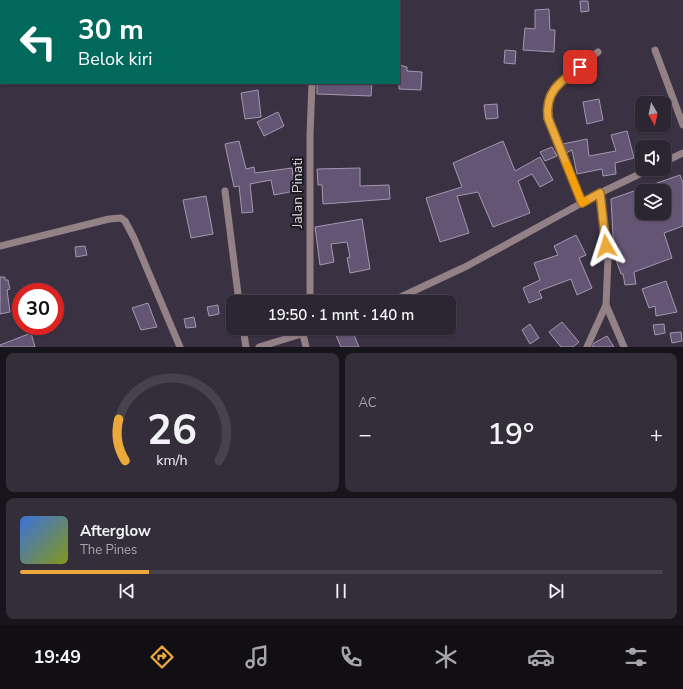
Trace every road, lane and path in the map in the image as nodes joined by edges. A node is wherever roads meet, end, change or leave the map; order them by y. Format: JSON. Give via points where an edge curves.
{"nodes":[{"id":1,"x":655,"y":50,"type":"dead end"},
{"id":2,"x":598,"y":52,"type":"dead end"},
{"id":3,"x":312,"y":84,"type":"edge"},
{"id":4,"x":683,"y":125,"type":"edge"},
{"id":5,"x":683,"y":153,"type":"edge"},
{"id":6,"x":671,"y":159,"type":"edge"},
{"id":7,"x":635,"y":176,"type":"edge"},
{"id":8,"x":225,"y":191,"type":"dead end"},
{"id":9,"x":600,"y":193,"type":"junction"},
{"id":10,"x":582,"y":203,"type":"junction"},
{"id":11,"x":0,"y":246,"type":"edge"},
{"id":12,"x":238,"y":295,"type":"edge"},
{"id":13,"x":310,"y":295,"type":"edge"},
{"id":14,"x":405,"y":295,"type":"edge"},
{"id":15,"x":606,"y":305,"type":"junction"},
{"id":16,"x":244,"y":335,"type":"edge"},
{"id":17,"x":296,"y":335,"type":"edge"},
{"id":18,"x":308,"y":335,"type":"edge"},
{"id":19,"x":180,"y":347,"type":"edge"},
{"id":20,"x":246,"y":347,"type":"edge"},
{"id":21,"x":259,"y":347,"type":"edge"},
{"id":22,"x":306,"y":347,"type":"edge"},
{"id":23,"x":587,"y":347,"type":"edge"},
{"id":24,"x":624,"y":347,"type":"edge"}],
"edges":[{"from":1,"to":4,"type":"street"},
{"from":2,"to":10,"type":"street","via":[[561,82],[549,97],[547,106],[548,118],[557,143]]},
{"from":3,"to":13,"type":"street","name":"Jalan Pinati"},
{"from":5,"to":6,"type":"street"},
{"from":7,"to":9,"type":"street"},
{"from":8,"to":12,"type":"street"},
{"from":9,"to":10,"type":"street"},
{"from":9,"to":15,"type":"street","via":[[608,259]]},
{"from":10,"to":14,"type":"street","via":[[468,266]]},
{"from":11,"to":19,"type":"street","via":[[121,218],[134,238]]},
{"from":15,"to":23,"type":"street"},
{"from":15,"to":24,"type":"street"},
{"from":16,"to":20,"type":"street"},
{"from":17,"to":21,"type":"street"},
{"from":18,"to":22,"type":"street"}]}
